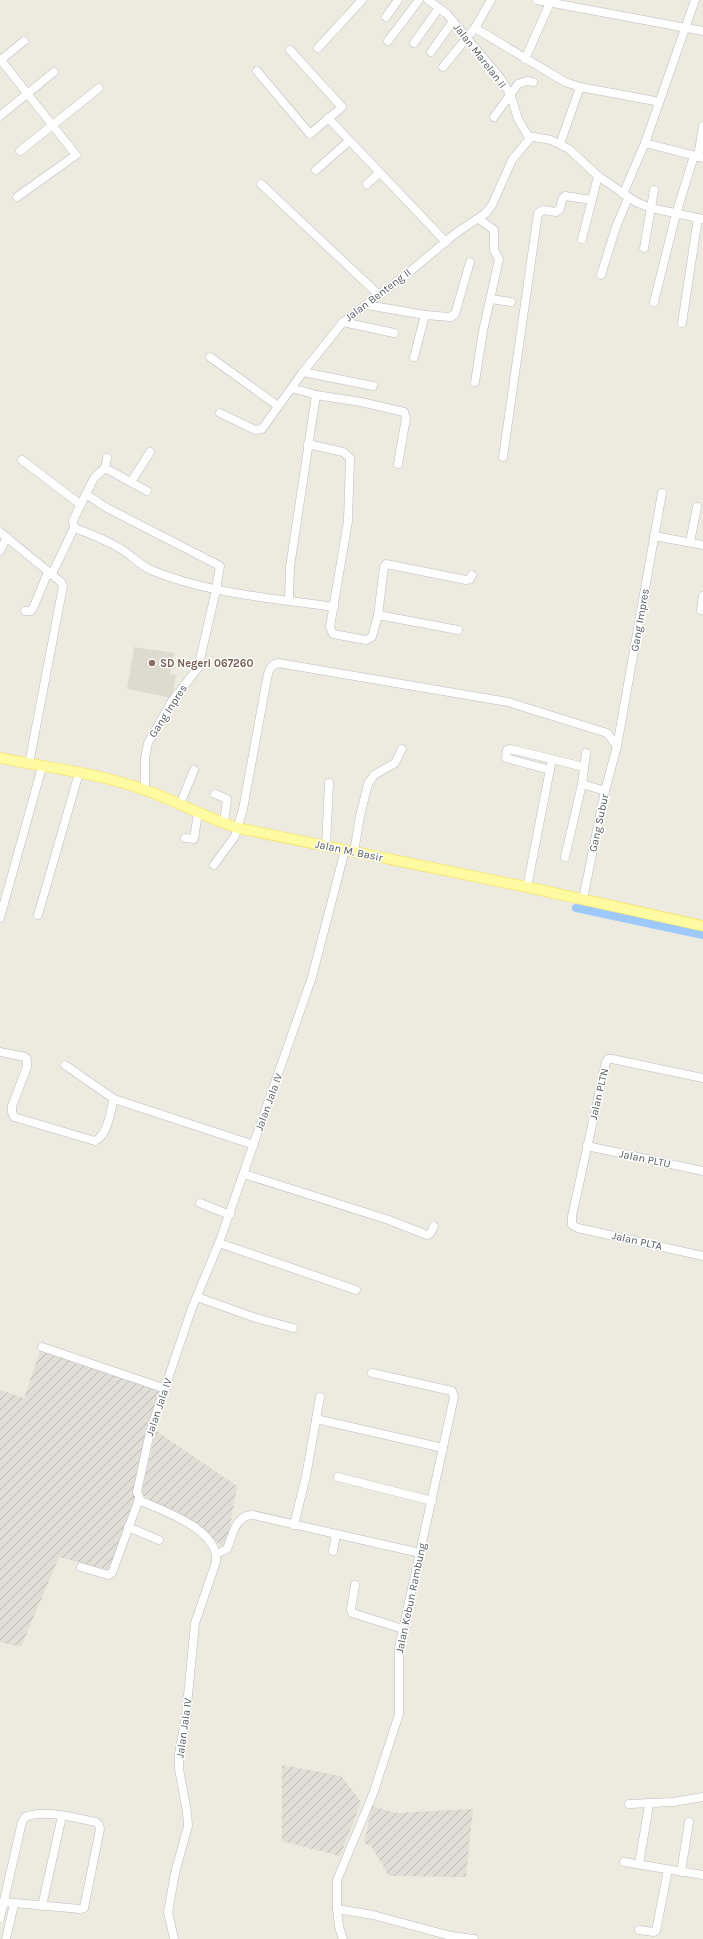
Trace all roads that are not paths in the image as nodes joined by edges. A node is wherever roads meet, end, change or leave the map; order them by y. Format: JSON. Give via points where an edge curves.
{"nodes":[{"id":1,"x":362,"y":0,"type":"edge"},
{"id":2,"x":398,"y":0,"type":"edge"},
{"id":3,"x":419,"y":0,"type":"edge"},
{"id":4,"x":428,"y":0,"type":"edge"},
{"id":5,"x":491,"y":0,"type":"edge"},
{"id":6,"x":537,"y":0,"type":"edge"},
{"id":7,"x":695,"y":0,"type":"edge"},
{"id":8,"x":550,"y":3,"type":"junction"},
{"id":9,"x":439,"y":8,"type":"junction"},
{"id":10,"x":386,"y":17,"type":"dead end"},
{"id":11,"x":453,"y":21,"type":"junction"},
{"id":12,"x":684,"y":27,"type":"junction"},
{"id":13,"x":475,"y":28,"type":"junction"},
{"id":14,"x":703,"y":31,"type":"edge"},
{"id":15,"x":467,"y":39,"type":"junction"},
{"id":16,"x":24,"y":41,"type":"dead end"},
{"id":17,"x":388,"y":41,"type":"dead end"},
{"id":18,"x":414,"y":44,"type":"dead end"},
{"id":19,"x":318,"y":48,"type":"dead end"},
{"id":20,"x":290,"y":50,"type":"dead end"},
{"id":21,"x":431,"y":52,"type":"dead end"},
{"id":22,"x":525,"y":59,"type":"junction"},
{"id":23,"x":0,"y":60,"type":"edge"},
{"id":24,"x":443,"y":67,"type":"dead end"},
{"id":25,"x":256,"y":71,"type":"dead end"},
{"id":26,"x":54,"y":72,"type":"dead end"},
{"id":27,"x":533,"y":82,"type":"dead end"},
{"id":28,"x":580,"y":87,"type":"junction"},
{"id":29,"x":99,"y":88,"type":"dead end"},
{"id":30,"x":28,"y":94,"type":"junction"},
{"id":31,"x":511,"y":96,"type":"junction"},
{"id":32,"x":655,"y":101,"type":"dead end"},
{"id":33,"x":0,"y":116,"type":"edge"},
{"id":34,"x":494,"y":117,"type":"dead end"},
{"id":35,"x":328,"y":118,"type":"junction"},
{"id":36,"x":53,"y":125,"type":"junction"},
{"id":37,"x":703,"y":126,"type":"edge"},
{"id":38,"x":531,"y":137,"type":"junction"},
{"id":39,"x":349,"y":141,"type":"junction"},
{"id":40,"x":644,"y":143,"type":"junction"},
{"id":41,"x":560,"y":144,"type":"junction"},
{"id":42,"x":20,"y":152,"type":"dead end"},
{"id":43,"x":698,"y":157,"type":"edge"},
{"id":44,"x":316,"y":170,"type":"dead end"},
{"id":45,"x":379,"y":173,"type":"junction"},
{"id":46,"x":598,"y":176,"type":"junction"},
{"id":47,"x":261,"y":184,"type":"dead end"},
{"id":48,"x":367,"y":184,"type":"dead end"},
{"id":49,"x":654,"y":190,"type":"dead end"},
{"id":50,"x":626,"y":196,"type":"junction"},
{"id":51,"x":16,"y":197,"type":"dead end"},
{"id":52,"x":592,"y":200,"type":"junction"},
{"id":53,"x":651,"y":208,"type":"junction"},
{"id":54,"x":676,"y":214,"type":"junction"},
{"id":55,"x":700,"y":218,"type":"edge"},
{"id":56,"x":478,"y":219,"type":"junction"},
{"id":57,"x":582,"y":238,"type":"dead end"},
{"id":58,"x":444,"y":240,"type":"junction"},
{"id":59,"x":644,"y":248,"type":"dead end"},
{"id":60,"x":470,"y":262,"type":"dead end"},
{"id":61,"x":601,"y":275,"type":"dead end"},
{"id":62,"x":379,"y":295,"type":"junction"},
{"id":63,"x":491,"y":299,"type":"junction"},
{"id":64,"x":511,"y":302,"type":"dead end"},
{"id":65,"x":654,"y":302,"type":"dead end"},
{"id":66,"x":367,"y":305,"type":"junction"},
{"id":67,"x":425,"y":315,"type":"junction"},
{"id":68,"x":343,"y":322,"type":"junction"},
{"id":69,"x":682,"y":322,"type":"dead end"},
{"id":70,"x":394,"y":333,"type":"dead end"},
{"id":71,"x":210,"y":357,"type":"dead end"},
{"id":72,"x":414,"y":357,"type":"dead end"},
{"id":73,"x":303,"y":372,"type":"junction"},
{"id":74,"x":475,"y":382,"type":"dead end"},
{"id":75,"x":373,"y":386,"type":"dead end"},
{"id":76,"x":292,"y":388,"type":"junction"},
{"id":77,"x":316,"y":395,"type":"junction"},
{"id":78,"x":278,"y":406,"type":"junction"},
{"id":79,"x":220,"y":413,"type":"dead end"},
{"id":80,"x":308,"y":444,"type":"junction"},
{"id":81,"x":150,"y":452,"type":"dead end"},
{"id":82,"x":503,"y":456,"type":"dead end"},
{"id":83,"x":107,"y":458,"type":"dead end"},
{"id":84,"x":22,"y":460,"type":"dead end"},
{"id":85,"x":398,"y":464,"type":"dead end"},
{"id":86,"x":105,"y":468,"type":"junction"},
{"id":87,"x":131,"y":482,"type":"junction"},
{"id":88,"x":147,"y":491,"type":"dead end"},
{"id":89,"x":662,"y":493,"type":"dead end"},
{"id":90,"x":86,"y":494,"type":"junction"},
{"id":91,"x":81,"y":505,"type":"junction"},
{"id":92,"x":697,"y":507,"type":"dead end"},
{"id":93,"x":74,"y":528,"type":"junction"},
{"id":94,"x":0,"y":532,"type":"edge"},
{"id":95,"x":654,"y":536,"type":"junction"},
{"id":96,"x":7,"y":537,"type":"junction"},
{"id":97,"x":690,"y":542,"type":"junction"},
{"id":98,"x":703,"y":545,"type":"edge"},
{"id":99,"x":0,"y":551,"type":"edge"},
{"id":100,"x":50,"y":573,"type":"junction"},
{"id":101,"x":472,"y":575,"type":"dead end"},
{"id":102,"x":216,"y":590,"type":"junction"},
{"id":103,"x":703,"y":596,"type":"edge"},
{"id":104,"x":289,"y":601,"type":"junction"},
{"id":105,"x":334,"y":607,"type":"junction"},
{"id":106,"x":700,"y":610,"type":"dead end"},
{"id":107,"x":25,"y":611,"type":"dead end"},
{"id":108,"x":378,"y":615,"type":"junction"},
{"id":109,"x":458,"y":630,"type":"dead end"},
{"id":110,"x":617,"y":746,"type":"junction"},
{"id":111,"x":402,"y":748,"type":"dead end"},
{"id":112,"x":586,"y":753,"type":"dead end"},
{"id":113,"x":0,"y":758,"type":"edge"},
{"id":114,"x":552,"y":759,"type":"junction"},
{"id":115,"x":29,"y":764,"type":"junction"},
{"id":116,"x":42,"y":767,"type":"junction"},
{"id":117,"x":584,"y":767,"type":"junction"},
{"id":118,"x":194,"y":770,"type":"dead end"},
{"id":119,"x":550,"y":770,"type":"junction"},
{"id":120,"x":79,"y":773,"type":"junction"},
{"id":121,"x":329,"y":783,"type":"dead end"},
{"id":122,"x":582,"y":784,"type":"junction"},
{"id":123,"x":145,"y":790,"type":"junction"},
{"id":124,"x":605,"y":791,"type":"junction"},
{"id":125,"x":215,"y":794,"type":"dead end"},
{"id":126,"x":180,"y":804,"type":"junction"},
{"id":127,"x":198,"y":812,"type":"junction"},
{"id":128,"x":224,"y":823,"type":"junction"},
{"id":129,"x":238,"y":828,"type":"junction"},
{"id":130,"x":184,"y":838,"type":"dead end"},
{"id":131,"x":326,"y":846,"type":"junction"},
{"id":132,"x":350,"y":851,"type":"junction"},
{"id":133,"x":565,"y":857,"type":"dead end"},
{"id":134,"x":214,"y":865,"type":"dead end"},
{"id":135,"x":527,"y":887,"type":"junction"},
{"id":136,"x":583,"y":899,"type":"junction"},
{"id":137,"x":38,"y":915,"type":"dead end"},
{"id":138,"x":0,"y":918,"type":"edge"},
{"id":139,"x":703,"y":926,"type":"edge"},
{"id":140,"x":0,"y":1052,"type":"edge"},
{"id":141,"x":65,"y":1065,"type":"dead end"},
{"id":142,"x":703,"y":1078,"type":"edge"},
{"id":143,"x":114,"y":1099,"type":"junction"},
{"id":144,"x":254,"y":1145,"type":"junction"},
{"id":145,"x":587,"y":1146,"type":"junction"},
{"id":146,"x":703,"y":1171,"type":"edge"},
{"id":147,"x":244,"y":1174,"type":"junction"},
{"id":148,"x":200,"y":1203,"type":"dead end"},
{"id":149,"x":230,"y":1215,"type":"junction"},
{"id":150,"x":572,"y":1225,"type":"joint"},
{"id":151,"x":434,"y":1226,"type":"dead end"},
{"id":152,"x":219,"y":1243,"type":"junction"},
{"id":153,"x":703,"y":1256,"type":"edge"},
{"id":154,"x":356,"y":1290,"type":"dead end"},
{"id":155,"x":197,"y":1297,"type":"junction"},
{"id":156,"x":292,"y":1328,"type":"dead end"},
{"id":157,"x":42,"y":1347,"type":"dead end"},
{"id":158,"x":372,"y":1373,"type":"dead end"},
{"id":159,"x":166,"y":1389,"type":"junction"},
{"id":160,"x":320,"y":1397,"type":"dead end"},
{"id":161,"x":316,"y":1419,"type":"junction"},
{"id":162,"x":442,"y":1448,"type":"junction"},
{"id":163,"x":338,"y":1477,"type":"dead end"},
{"id":164,"x":139,"y":1499,"type":"junction"},
{"id":165,"x":432,"y":1501,"type":"junction"},
{"id":166,"x":294,"y":1525,"type":"junction"},
{"id":167,"x":128,"y":1527,"type":"junction"},
{"id":168,"x":336,"y":1534,"type":"junction"},
{"id":169,"x":159,"y":1540,"type":"dead end"},
{"id":170,"x":333,"y":1551,"type":"dead end"},
{"id":171,"x":420,"y":1553,"type":"junction"},
{"id":172,"x":217,"y":1554,"type":"junction"},
{"id":173,"x":80,"y":1567,"type":"dead end"},
{"id":174,"x":355,"y":1585,"type":"dead end"},
{"id":175,"x":403,"y":1629,"type":"junction"},
{"id":176,"x":703,"y":1797,"type":"edge"},
{"id":177,"x":629,"y":1804,"type":"dead end"},
{"id":178,"x":649,"y":1805,"type":"junction"},
{"id":179,"x":62,"y":1816,"type":"junction"},
{"id":180,"x":689,"y":1822,"type":"dead end"},
{"id":181,"x":624,"y":1862,"type":"dead end"},
{"id":182,"x":639,"y":1864,"type":"junction"},
{"id":183,"x":668,"y":1870,"type":"junction"},
{"id":184,"x":681,"y":1872,"type":"junction"},
{"id":185,"x":703,"y":1875,"type":"edge"},
{"id":186,"x":4,"y":1902,"type":"junction"},
{"id":187,"x":14,"y":1904,"type":"junction"},
{"id":188,"x":42,"y":1906,"type":"junction"},
{"id":189,"x":337,"y":1909,"type":"junction"},
{"id":190,"x":0,"y":1918,"type":"edge"},
{"id":191,"x":638,"y":1930,"type":"dead end"},
{"id":192,"x":6,"y":1939,"type":"edge"},
{"id":193,"x":174,"y":1939,"type":"edge"},
{"id":194,"x":343,"y":1939,"type":"edge"},
{"id":195,"x":474,"y":1939,"type":"edge"}],
"edges":[{"from":1,"to":19,"type":"street"},
{"from":2,"to":10,"type":"street"},
{"from":3,"to":17,"type":"street"},
{"from":4,"to":9,"type":"street","name":"Jalan Marelan II"},
{"from":5,"to":13,"type":"street"},
{"from":6,"to":8,"type":"street"},
{"from":7,"to":12,"type":"street"},
{"from":8,"to":12,"type":"street"},
{"from":8,"to":22,"type":"street"},
{"from":9,"to":11,"type":"street","name":"Jalan Marelan II"},
{"from":9,"to":18,"type":"street"},
{"from":11,"to":15,"type":"street","name":"Jalan Marelan II"},
{"from":11,"to":21,"type":"street"},
{"from":12,"to":14,"type":"street"},
{"from":12,"to":40,"type":"street"},
{"from":13,"to":15,"type":"street"},
{"from":13,"to":22,"type":"street"},
{"from":15,"to":24,"type":"street"},
{"from":15,"to":31,"type":"street","name":"Jalan Marelan II","via":[[501,79]]},
{"from":16,"to":23,"type":"street"},
{"from":20,"to":35,"type":"street","via":[[342,107]]},
{"from":22,"to":28,"type":"street","via":[[565,82]]},
{"from":23,"to":30,"type":"street"},
{"from":25,"to":35,"type":"street","via":[[310,134]]},
{"from":26,"to":30,"type":"street"},
{"from":27,"to":31,"type":"street","via":[[520,82]]},
{"from":28,"to":32,"type":"street"},
{"from":28,"to":41,"type":"street"},
{"from":29,"to":36,"type":"street"},
{"from":30,"to":33,"type":"street"},
{"from":30,"to":36,"type":"street"},
{"from":31,"to":34,"type":"street"},
{"from":31,"to":38,"type":"street","name":"Jalan Marelan II","via":[[522,128]]},
{"from":35,"to":39,"type":"street"},
{"from":36,"to":42,"type":"street"},
{"from":36,"to":51,"type":"street","via":[[76,155]]},
{"from":37,"to":43,"type":"street"},
{"from":38,"to":41,"type":"street"},
{"from":38,"to":56,"type":"street","name":"Jalan Benteng II","via":[[512,160],[492,205]]},
{"from":39,"to":44,"type":"street"},
{"from":39,"to":45,"type":"street"},
{"from":40,"to":43,"type":"street"},
{"from":40,"to":50,"type":"street"},
{"from":41,"to":46,"type":"street","via":[[575,154]]},
{"from":43,"to":54,"type":"street"},
{"from":45,"to":48,"type":"street"},
{"from":45,"to":58,"type":"street"},
{"from":46,"to":50,"type":"street"},
{"from":46,"to":52,"type":"street"},
{"from":47,"to":62,"type":"street"},
{"from":49,"to":53,"type":"street"},
{"from":50,"to":53,"type":"street"},
{"from":50,"to":61,"type":"street"},
{"from":52,"to":57,"type":"street"},
{"from":52,"to":82,"type":"street","via":[[565,196],[558,211],[554,213],[541,210],[537,215]]},
{"from":53,"to":54,"type":"street"},
{"from":53,"to":59,"type":"street"},
{"from":54,"to":55,"type":"street"},
{"from":54,"to":65,"type":"street"},
{"from":55,"to":69,"type":"street"},
{"from":56,"to":58,"type":"street","name":"Jalan Benteng II"},
{"from":56,"to":63,"type":"street","via":[[495,232],[494,250],[499,259]]},
{"from":58,"to":62,"type":"street","name":"Jalan Benteng II"},
{"from":60,"to":67,"type":"street","via":[[455,314],[450,317]]},
{"from":62,"to":66,"type":"street","name":"Jalan Benteng II"},
{"from":63,"to":64,"type":"street"},
{"from":63,"to":74,"type":"street"},
{"from":66,"to":67,"type":"street"},
{"from":66,"to":68,"type":"street","name":"Jalan Benteng II"},
{"from":67,"to":72,"type":"street"},
{"from":68,"to":70,"type":"street"},
{"from":68,"to":73,"type":"street","name":"Jalan Benteng II"},
{"from":71,"to":78,"type":"street"},
{"from":73,"to":75,"type":"street"},
{"from":73,"to":76,"type":"street","name":"Jalan Benteng II"},
{"from":76,"to":77,"type":"street"},
{"from":76,"to":78,"type":"street","name":"Jalan Benteng II"},
{"from":77,"to":80,"type":"street"},
{"from":77,"to":85,"type":"street","via":[[404,412],[406,418]]},
{"from":78,"to":79,"type":"street","name":"Jalan Benteng II","via":[[260,430]]},
{"from":80,"to":104,"type":"street","via":[[290,567]]},
{"from":80,"to":105,"type":"street","via":[[346,453],[350,458],[348,521]]},
{"from":81,"to":87,"type":"street"},
{"from":83,"to":86,"type":"street"},
{"from":84,"to":91,"type":"street"},
{"from":86,"to":87,"type":"street"},
{"from":86,"to":90,"type":"street","via":[[94,478]]},
{"from":87,"to":88,"type":"street"},
{"from":89,"to":95,"type":"street","name":"Gang Impres"},
{"from":90,"to":91,"type":"street"},
{"from":90,"to":102,"type":"street","name":"Gang Inpres","via":[[107,508],[217,563],[220,570]]},
{"from":91,"to":93,"type":"street","via":[[73,521]]},
{"from":92,"to":97,"type":"street"},
{"from":93,"to":100,"type":"street"},
{"from":93,"to":102,"type":"street","via":[[123,550],[151,570]]},
{"from":94,"to":96,"type":"street"},
{"from":95,"to":97,"type":"street"},
{"from":95,"to":110,"type":"street","name":"Gang Impres"},
{"from":96,"to":99,"type":"street"},
{"from":96,"to":100,"type":"street"},
{"from":97,"to":98,"type":"street"},
{"from":100,"to":107,"type":"street","via":[[31,611]]},
{"from":100,"to":115,"type":"street","via":[[62,582],[63,586]]},
{"from":101,"to":108,"type":"street","via":[[470,580],[466,580],[386,564]]},
{"from":102,"to":104,"type":"street"},
{"from":102,"to":123,"type":"street","name":"Gang Inpres","via":[[198,668],[172,701],[148,743],[145,758]]},
{"from":103,"to":106,"type":"street"},
{"from":104,"to":105,"type":"street"},
{"from":105,"to":108,"type":"street","via":[[330,626],[336,636],[368,640],[374,634]]},
{"from":108,"to":109,"type":"street"},
{"from":110,"to":124,"type":"street","name":"Gang Subur"},
{"from":110,"to":129,"type":"street","via":[[607,733],[508,702],[278,663],[271,666],[266,684]]},
{"from":111,"to":132,"type":"street","name":"Jalan Jala IV","via":[[395,763],[374,775],[368,784]]},
{"from":112,"to":117,"type":"street"},
{"from":113,"to":115,"type":"main road","name":"Jalan M. Basir"},
{"from":114,"to":117,"type":"street"},
{"from":114,"to":119,"type":"street"},
{"from":114,"to":119,"type":"street","via":[[508,749],[505,756],[510,760]]},
{"from":115,"to":116,"type":"main road","name":"Jalan M. Basir"},
{"from":116,"to":120,"type":"main road","name":"Jalan M. Basir"},
{"from":116,"to":138,"type":"street"},
{"from":117,"to":122,"type":"street"},
{"from":118,"to":126,"type":"street"},
{"from":119,"to":135,"type":"street"},
{"from":120,"to":123,"type":"main road","name":"Jalan M. Basir"},
{"from":120,"to":137,"type":"street"},
{"from":121,"to":131,"type":"street"},
{"from":122,"to":124,"type":"street"},
{"from":122,"to":133,"type":"street"},
{"from":123,"to":126,"type":"main road","name":"Jalan M. Basir"},
{"from":124,"to":136,"type":"street","name":"Gang Subur"},
{"from":125,"to":128,"type":"street","via":[[227,799]]},
{"from":126,"to":127,"type":"main road","name":"Jalan M. Basir"},
{"from":127,"to":128,"type":"main road","name":"Jalan M. Basir"},
{"from":127,"to":130,"type":"street","via":[[194,839]]},
{"from":128,"to":129,"type":"main road","name":"Jalan M. Basir"},
{"from":129,"to":131,"type":"main road","name":"Jalan M. Basir"},
{"from":129,"to":134,"type":"street"},
{"from":131,"to":132,"type":"main road","name":"Jalan M. Basir"},
{"from":132,"to":135,"type":"main road","name":"Jalan M. Basir"},
{"from":132,"to":144,"type":"street","name":"Jalan Jala IV","via":[[312,977]]},
{"from":135,"to":136,"type":"main road","name":"Jalan M. Basir"},
{"from":136,"to":139,"type":"main road","name":"Jalan M. Basir"},
{"from":140,"to":143,"type":"street","via":[[25,1057],[27,1062],[12,1106],[14,1117],[95,1141],[104,1133]]},
{"from":141,"to":143,"type":"street"},
{"from":142,"to":145,"type":"street","name":"Jalan PLTN","via":[[608,1060]]},
{"from":143,"to":144,"type":"street"},
{"from":144,"to":147,"type":"street","name":"Jalan Jala IV"},
{"from":145,"to":146,"type":"street","name":"Jalan PLTU"},
{"from":145,"to":150,"type":"street","name":"Jalan PLTN"},
{"from":147,"to":149,"type":"street","name":"Jalan Jala IV"},
{"from":147,"to":151,"type":"street","via":[[389,1220],[427,1235]]},
{"from":148,"to":149,"type":"street"},
{"from":149,"to":152,"type":"street","name":"Jalan Jala IV"},
{"from":150,"to":153,"type":"street","name":"Jalan PLTA"},
{"from":152,"to":154,"type":"street"},
{"from":152,"to":155,"type":"street","name":"Jalan Jala IV"},
{"from":155,"to":156,"type":"street"},
{"from":155,"to":159,"type":"street","name":"Jalan Jala IV"},
{"from":157,"to":159,"type":"street"},
{"from":158,"to":162,"type":"street","name":"Jalan Kebun Rambung","via":[[454,1393]]},
{"from":159,"to":164,"type":"street","name":"Jalan Jala IV","via":[[146,1447],[137,1492]]},
{"from":160,"to":161,"type":"street"},
{"from":161,"to":162,"type":"street"},
{"from":161,"to":166,"type":"street"},
{"from":162,"to":165,"type":"street","name":"Jalan Kebun Rambung"},
{"from":163,"to":165,"type":"street"},
{"from":164,"to":167,"type":"street","name":"Jalan Jala IV"},
{"from":164,"to":172,"type":"street","via":[[197,1528]]},
{"from":165,"to":171,"type":"street","name":"Jalan Kebun Rambung"},
{"from":166,"to":168,"type":"street"},
{"from":166,"to":172,"type":"street","via":[[246,1515],[240,1519],[227,1550]]},
{"from":167,"to":169,"type":"street"},
{"from":167,"to":173,"type":"street","name":"Jalan Jala IV","via":[[110,1575]]},
{"from":168,"to":170,"type":"street"},
{"from":168,"to":171,"type":"street"},
{"from":171,"to":175,"type":"street","name":"Jalan Kebun Rambung"},
{"from":172,"to":193,"type":"street","name":"Jalan Jala IV","via":[[195,1624],[186,1716],[179,1754],[188,1826],[175,1873],[168,1912]]},
{"from":174,"to":175,"type":"street","via":[[352,1613]]},
{"from":175,"to":189,"type":"street","name":"Jalan Kebun Rambung","via":[[398,1656],[399,1714],[373,1794],[337,1880]]},
{"from":176,"to":178,"type":"street"},
{"from":177,"to":178,"type":"street"},
{"from":178,"to":182,"type":"street"},
{"from":179,"to":186,"type":"street","via":[[37,1814],[25,1817]]},
{"from":179,"to":188,"type":"street"},
{"from":179,"to":188,"type":"street","via":[[96,1822],[100,1826],[86,1904],[81,1909]]},
{"from":180,"to":184,"type":"street"},
{"from":181,"to":182,"type":"street"},
{"from":182,"to":183,"type":"street"},
{"from":183,"to":184,"type":"street"},
{"from":183,"to":191,"type":"street","via":[[656,1931]]},
{"from":184,"to":185,"type":"street"},
{"from":186,"to":187,"type":"street"},
{"from":186,"to":190,"type":"street"},
{"from":187,"to":188,"type":"street"},
{"from":187,"to":192,"type":"street"},
{"from":189,"to":194,"type":"street","name":"Jalan Kebun Rambung"},
{"from":189,"to":195,"type":"street"}]}
